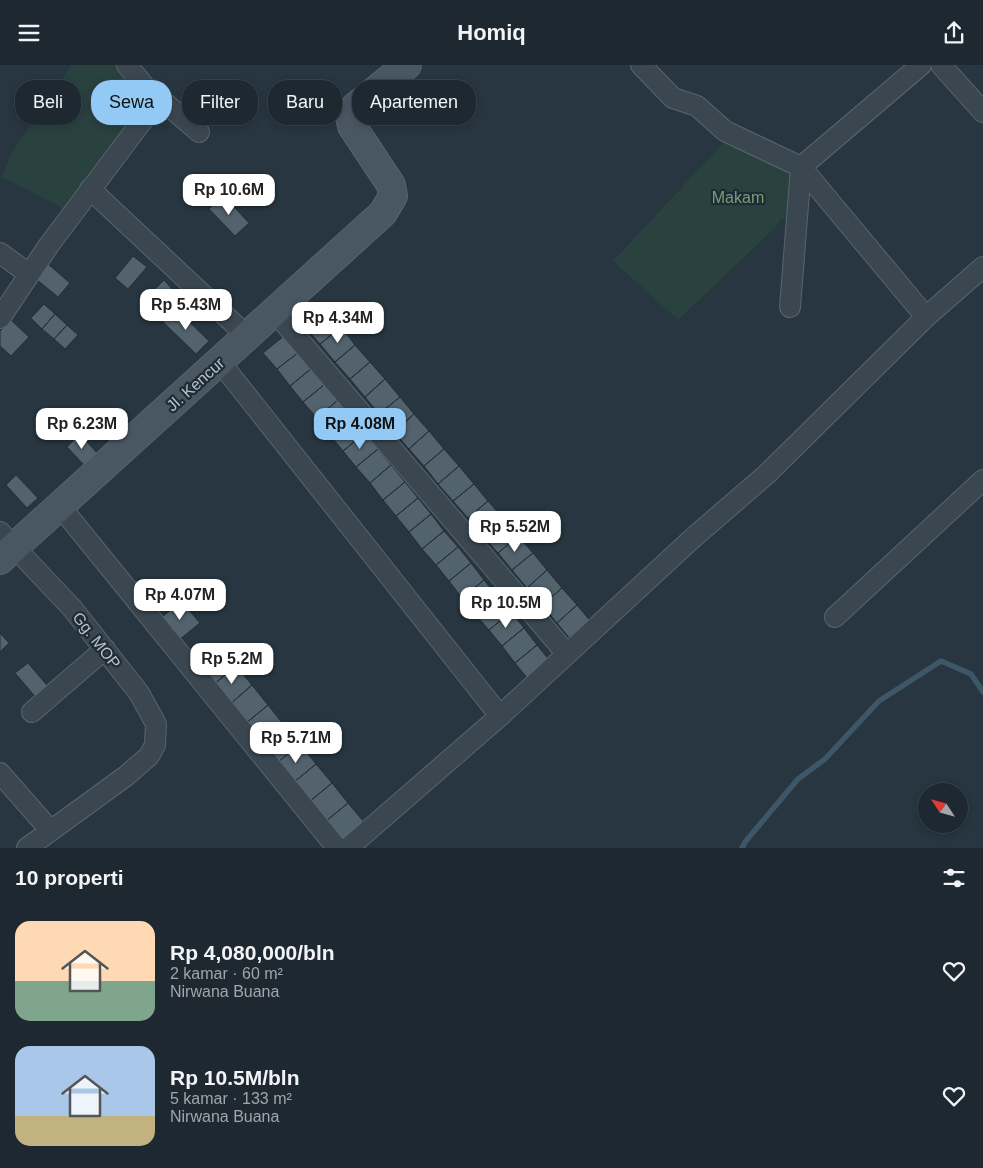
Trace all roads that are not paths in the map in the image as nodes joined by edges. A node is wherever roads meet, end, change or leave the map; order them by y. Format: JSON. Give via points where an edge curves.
{"nodes":[{"id":1,"x":126,"y":65,"type":"edge"},
{"id":2,"x":407,"y":65,"type":"edge"},
{"id":3,"x":641,"y":65,"type":"edge"},
{"id":4,"x":921,"y":65,"type":"edge"},
{"id":5,"x":941,"y":65,"type":"edge"},
{"id":6,"x":139,"y":80,"type":"edge"},
{"id":7,"x":172,"y":109,"type":"edge"},
{"id":8,"x":983,"y":112,"type":"edge"},
{"id":9,"x":140,"y":125,"type":"edge"},
{"id":10,"x":199,"y":132,"type":"dead end"},
{"id":11,"x":802,"y":167,"type":"junction"},
{"id":12,"x":90,"y":189,"type":"junction"},
{"id":13,"x":0,"y":253,"type":"edge"},
{"id":14,"x":983,"y":267,"type":"edge"},
{"id":15,"x":28,"y":274,"type":"junction"},
{"id":16,"x":790,"y":307,"type":"dead end"},
{"id":17,"x":275,"y":312,"type":"junction"},
{"id":18,"x":926,"y":317,"type":"junction"},
{"id":19,"x":0,"y":318,"type":"edge"},
{"id":20,"x":248,"y":337,"type":"junction"},
{"id":21,"x":220,"y":362,"type":"junction"},
{"id":22,"x":983,"y":480,"type":"edge"},
{"id":23,"x":60,"y":506,"type":"junction"},
{"id":24,"x":5,"y":547,"type":"edge"},
{"id":25,"x":835,"y":617,"type":"dead end"},
{"id":26,"x":561,"y":647,"type":"dead end"},
{"id":27,"x":104,"y":649,"type":"junction"},
{"id":28,"x":32,"y":712,"type":"dead end"},
{"id":29,"x":500,"y":717,"type":"junction"},
{"id":30,"x":0,"y":773,"type":"edge"},
{"id":31,"x":50,"y":830,"type":"junction"},
{"id":32,"x":27,"y":848,"type":"edge"},
{"id":33,"x":337,"y":848,"type":"edge"},
{"id":34,"x":348,"y":848,"type":"edge"}],
"edges":[{"from":1,"to":6,"type":"street"},
{"from":2,"to":17,"type":"street","name":"Jl. Kencur","via":[[355,107],[350,120],[389,179],[393,191],[391,201],[383,213]]},
{"from":3,"to":11,"type":"street","via":[[673,98],[697,107],[725,131]]},
{"from":4,"to":11,"type":"street"},
{"from":5,"to":8,"type":"street"},
{"from":7,"to":10,"type":"street"},
{"from":9,"to":12,"type":"street"},
{"from":11,"to":16,"type":"street"},
{"from":11,"to":18,"type":"street"},
{"from":12,"to":15,"type":"street"},
{"from":12,"to":20,"type":"street"},
{"from":13,"to":15,"type":"street"},
{"from":14,"to":18,"type":"street"},
{"from":15,"to":19,"type":"street"},
{"from":17,"to":20,"type":"street","name":"Jl. Kencur"},
{"from":17,"to":26,"type":"street"},
{"from":18,"to":29,"type":"street","via":[[761,479]]},
{"from":20,"to":21,"type":"street","name":"Jl. Kencur"},
{"from":21,"to":23,"type":"street","name":"Jl. Kencur"},
{"from":21,"to":29,"type":"street"},
{"from":22,"to":25,"type":"street"},
{"from":23,"to":24,"type":"street","name":"Jl. Kencur"},
{"from":23,"to":33,"type":"street"},
{"from":24,"to":27,"type":"street","name":"Gg. MOP","via":[[72,608]]},
{"from":27,"to":28,"type":"street"},
{"from":27,"to":31,"type":"street","name":"Gg. MOP","via":[[153,716],[155,745],[149,756],[126,776]]},
{"from":29,"to":34,"type":"street"},
{"from":30,"to":31,"type":"street"},
{"from":31,"to":32,"type":"street"}]}
